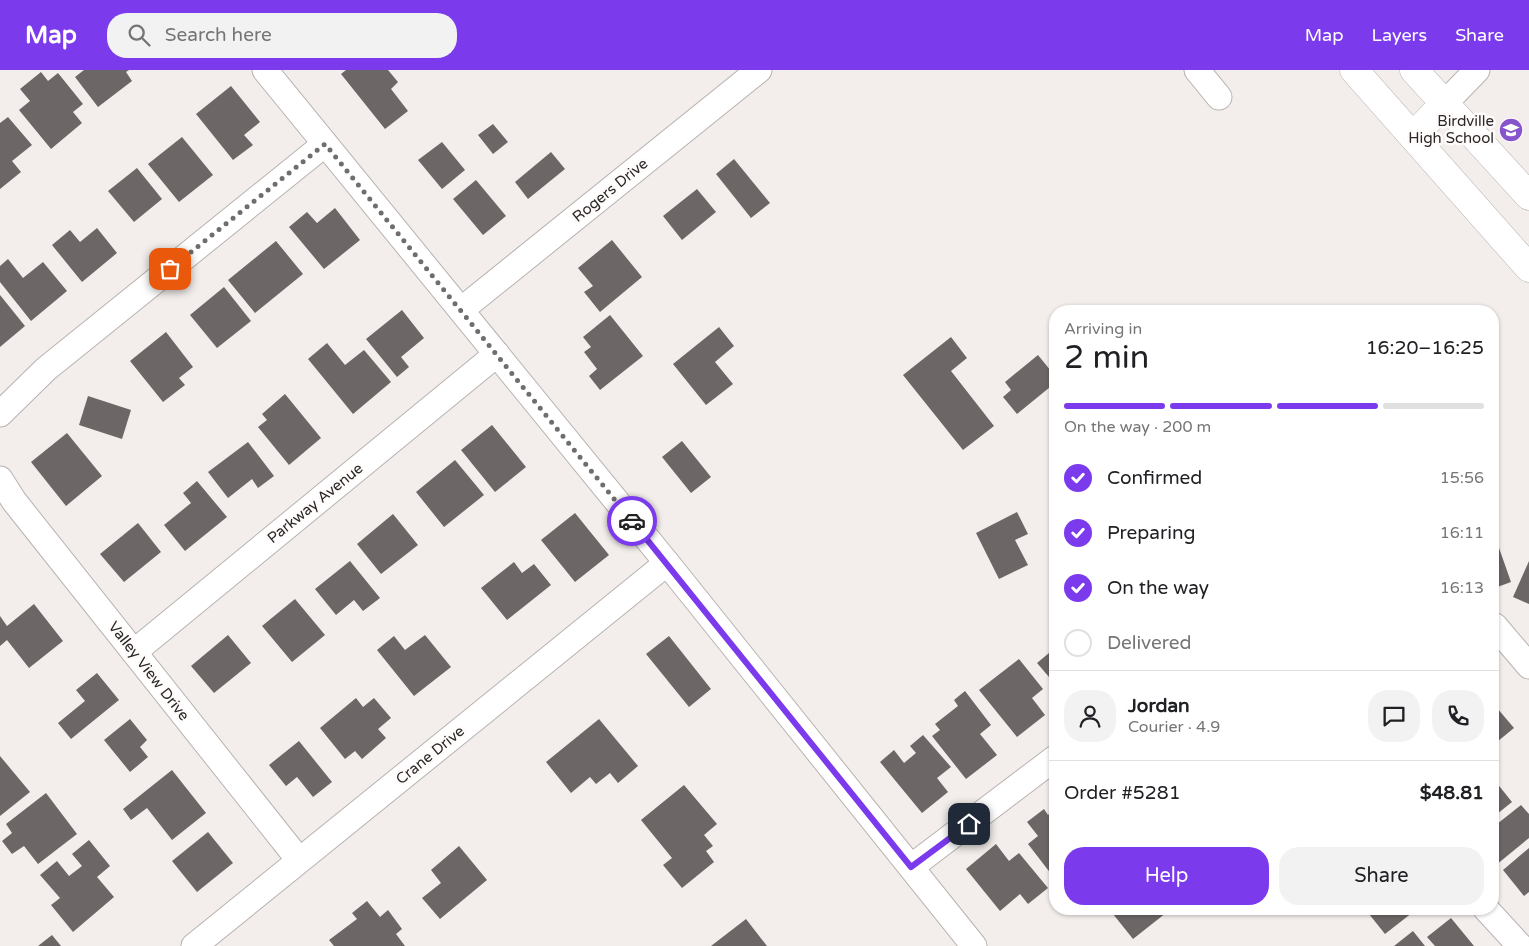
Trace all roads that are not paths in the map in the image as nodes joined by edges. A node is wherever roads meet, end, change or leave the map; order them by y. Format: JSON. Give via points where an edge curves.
{"nodes":[{"id":1,"x":265,"y":70,"type":"edge"},
{"id":2,"x":759,"y":70,"type":"edge"},
{"id":3,"x":1354,"y":70,"type":"edge"},
{"id":4,"x":1414,"y":70,"type":"edge"},
{"id":5,"x":1477,"y":70,"type":"edge"},
{"id":6,"x":1445,"y":104,"type":"junction"},
{"id":7,"x":1413,"y":136,"type":"junction"},
{"id":8,"x":325,"y":144,"type":"junction"},
{"id":9,"x":1529,"y":196,"type":"edge"},
{"id":10,"x":1529,"y":268,"type":"edge"},
{"id":11,"x":461,"y":310,"type":"junction"},
{"id":12,"x":496,"y":354,"type":"junction"},
{"id":13,"x":0,"y":414,"type":"edge"},
{"id":14,"x":0,"y":480,"type":"edge"},
{"id":15,"x":667,"y":563,"type":"junction"},
{"id":16,"x":1499,"y":630,"type":"edge"},
{"id":17,"x":134,"y":652,"type":"junction"},
{"id":18,"x":1529,"y":666,"type":"edge"},
{"id":19,"x":1049,"y":763,"type":"edge"},
{"id":20,"x":299,"y":860,"type":"junction"},
{"id":21,"x":911,"y":867,"type":"junction"},
{"id":22,"x":1492,"y":915,"type":"edge"},
{"id":23,"x":194,"y":946,"type":"edge"},
{"id":24,"x":974,"y":946,"type":"edge"},
{"id":25,"x":1520,"y":946,"type":"edge"}],
"edges":[{"from":1,"to":8,"type":"street"},
{"from":2,"to":11,"type":"street","name":"Rogers Drive"},
{"from":3,"to":7,"type":"main road"},
{"from":4,"to":6,"type":"main road"},
{"from":5,"to":6,"type":"street"},
{"from":6,"to":7,"type":"main road"},
{"from":6,"to":9,"type":"main road"},
{"from":7,"to":10,"type":"main road"},
{"from":8,"to":11,"type":"street"},
{"from":8,"to":13,"type":"street","via":[[46,369]]},
{"from":11,"to":12,"type":"street"},
{"from":12,"to":15,"type":"street"},
{"from":12,"to":17,"type":"street","name":"Parkway Avenue"},
{"from":14,"to":17,"type":"street","name":"Valley View Drive"},
{"from":15,"to":20,"type":"street","name":"Crane Drive"},
{"from":15,"to":21,"type":"street"},
{"from":16,"to":18,"type":"street"},
{"from":17,"to":20,"type":"street","name":"Valley View Drive"},
{"from":19,"to":21,"type":"street"},
{"from":20,"to":23,"type":"street","name":"Crane Drive"},
{"from":21,"to":24,"type":"street"},
{"from":22,"to":25,"type":"street"}]}
